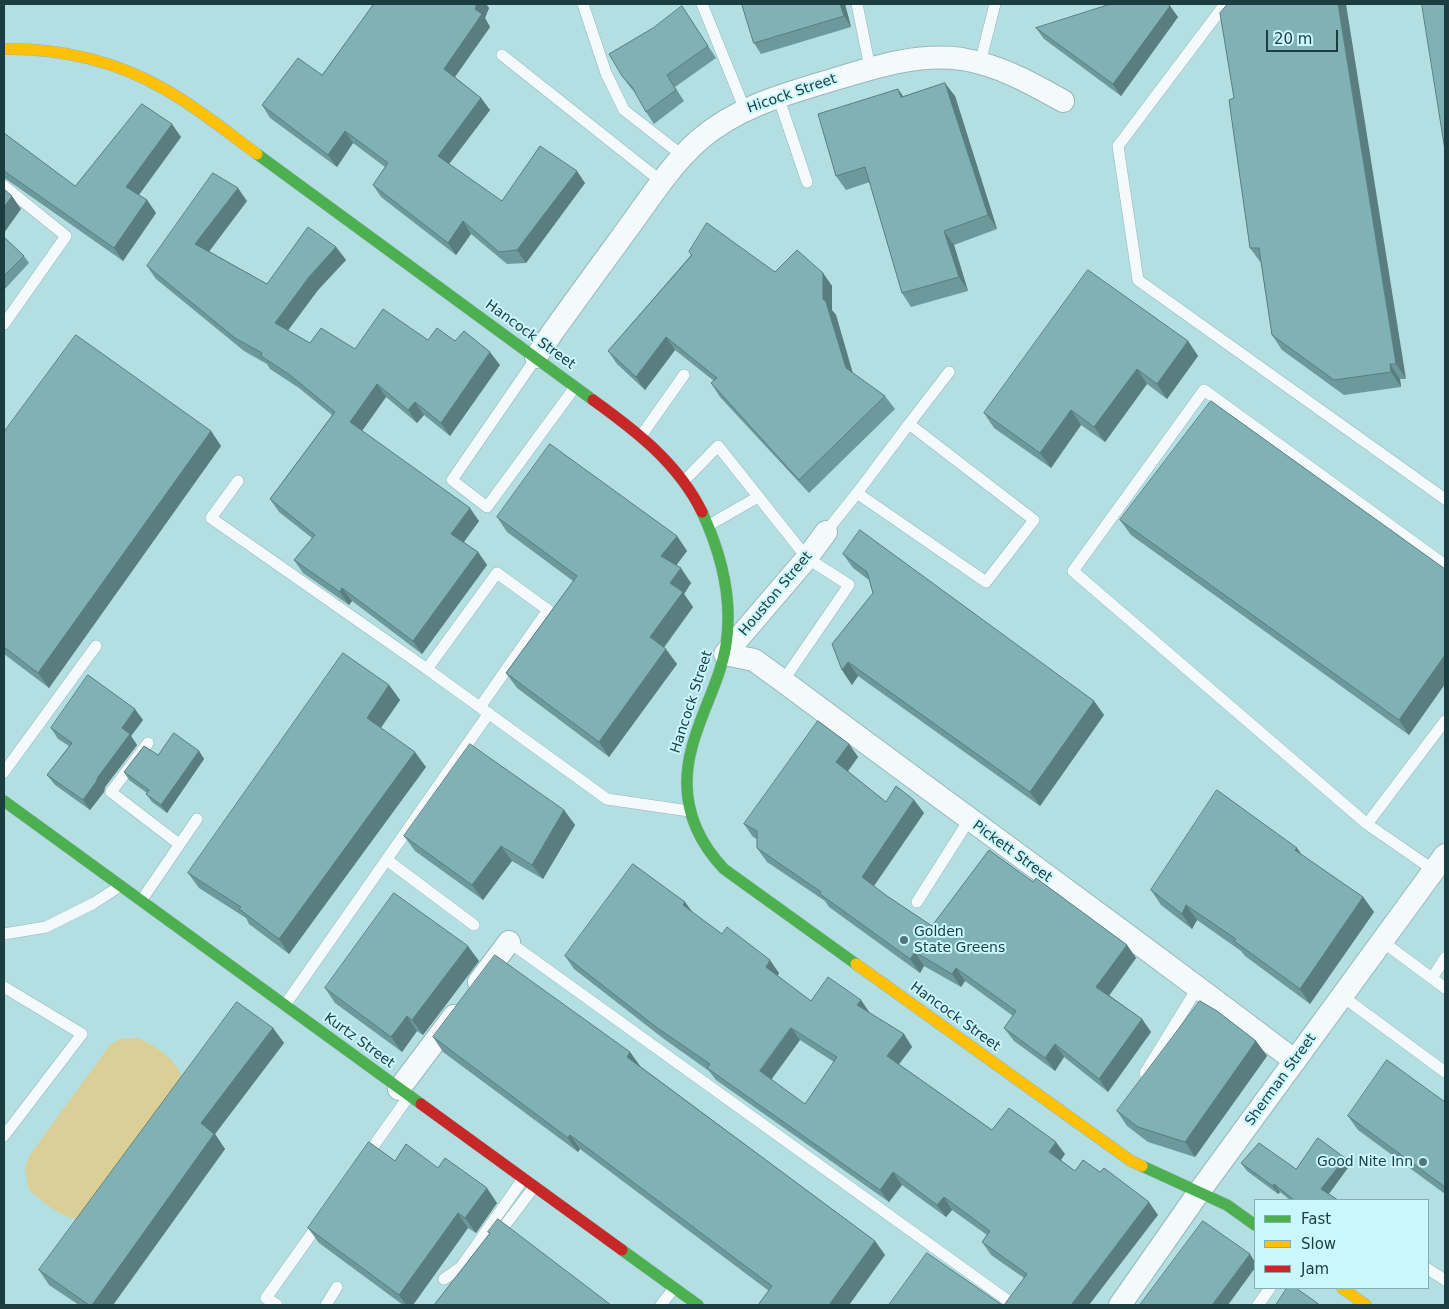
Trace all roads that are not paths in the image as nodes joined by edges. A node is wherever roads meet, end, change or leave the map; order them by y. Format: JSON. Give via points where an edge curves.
{"nodes":[{"id":1,"x":583,"y":4,"type":"edge"},
{"id":2,"x":702,"y":4,"type":"edge"},
{"id":3,"x":857,"y":4,"type":"edge"},
{"id":4,"x":995,"y":4,"type":"edge"},
{"id":5,"x":1225,"y":4,"type":"edge"},
{"id":6,"x":4,"y":49,"type":"edge"},
{"id":7,"x":502,"y":55,"type":"dead end"},
{"id":8,"x":980,"y":63,"type":"junction"},
{"id":9,"x":870,"y":68,"type":"junction"},
{"id":10,"x":778,"y":96,"type":"junction"},
{"id":11,"x":1063,"y":102,"type":"dead end"},
{"id":12,"x":745,"y":110,"type":"junction"},
{"id":13,"x":683,"y":156,"type":"junction"},
{"id":14,"x":662,"y":182,"type":"junction"},
{"id":15,"x":807,"y":182,"type":"dead end"},
{"id":16,"x":4,"y":186,"type":"edge"},
{"id":17,"x":5,"y":320,"type":"edge"},
{"id":18,"x":536,"y":357,"type":"junction"},
{"id":19,"x":949,"y":372,"type":"dead end"},
{"id":20,"x":684,"y":375,"type":"dead end"},
{"id":21,"x":576,"y":387,"type":"junction"},
{"id":22,"x":909,"y":424,"type":"junction"},
{"id":23,"x":642,"y":436,"type":"junction"},
{"id":24,"x":238,"y":481,"type":"dead end"},
{"id":25,"x":684,"y":481,"type":"junction"},
{"id":26,"x":857,"y":493,"type":"junction"},
{"id":27,"x":758,"y":497,"type":"junction"},
{"id":28,"x":1445,"y":499,"type":"edge"},
{"id":29,"x":709,"y":525,"type":"junction"},
{"id":30,"x":826,"y":532,"type":"joint"},
{"id":31,"x":807,"y":558,"type":"junction"},
{"id":32,"x":1445,"y":565,"type":"edge"},
{"id":33,"x":96,"y":646,"type":"dead end"},
{"id":34,"x":725,"y":654,"type":"junction"},
{"id":35,"x":427,"y":669,"type":"junction"},
{"id":36,"x":783,"y":681,"type":"junction"},
{"id":37,"x":484,"y":710,"type":"junction"},
{"id":38,"x":1445,"y":721,"type":"edge"},
{"id":39,"x":148,"y":744,"type":"dead end"},
{"id":40,"x":4,"y":772,"type":"edge"},
{"id":41,"x":4,"y":801,"type":"edge"},
{"id":42,"x":689,"y":811,"type":"junction"},
{"id":43,"x":197,"y":819,"type":"dead end"},
{"id":44,"x":969,"y":820,"type":"junction"},
{"id":45,"x":1367,"y":824,"type":"junction"},
{"id":46,"x":179,"y":844,"type":"junction"},
{"id":47,"x":387,"y":860,"type":"junction"},
{"id":48,"x":1440,"y":863,"type":"edge"},
{"id":49,"x":122,"y":886,"type":"junction"},
{"id":50,"x":141,"y":900,"type":"junction"},
{"id":51,"x":918,"y":902,"type":"dead end"},
{"id":52,"x":474,"y":925,"type":"dead end"},
{"id":53,"x":4,"y":934,"type":"edge"},
{"id":54,"x":509,"y":942,"type":"joint"},
{"id":55,"x":1383,"y":942,"type":"junction"},
{"id":56,"x":1445,"y":958,"type":"edge"},
{"id":57,"x":1432,"y":978,"type":"junction"},
{"id":58,"x":4,"y":987,"type":"edge"},
{"id":59,"x":1198,"y":987,"type":"junction"},
{"id":60,"x":1445,"y":988,"type":"edge"},
{"id":61,"x":1342,"y":996,"type":"junction"},
{"id":62,"x":285,"y":1005,"type":"junction"},
{"id":63,"x":1295,"y":1061,"type":"junction"},
{"id":64,"x":1445,"y":1072,"type":"edge"},
{"id":65,"x":1145,"y":1073,"type":"edge"},
{"id":66,"x":404,"y":1092,"type":"junction"},
{"id":67,"x":4,"y":1136,"type":"edge"},
{"id":68,"x":357,"y":1169,"type":"edge"},
{"id":69,"x":523,"y":1179,"type":"junction"},
{"id":70,"x":534,"y":1187,"type":"junction"},
{"id":71,"x":1199,"y":1192,"type":"junction"},
{"id":72,"x":329,"y":1209,"type":"edge"},
{"id":73,"x":1254,"y":1224,"type":"edge"},
{"id":74,"x":1429,"y":1270,"type":"edge"},
{"id":75,"x":469,"y":1274,"type":"edge"},
{"id":76,"x":444,"y":1279,"type":"dead end"},
{"id":77,"x":1445,"y":1280,"type":"edge"},
{"id":78,"x":337,"y":1288,"type":"dead end"},
{"id":79,"x":674,"y":1288,"type":"junction"},
{"id":80,"x":1269,"y":1289,"type":"edge"},
{"id":81,"x":1356,"y":1292,"type":"edge"},
{"id":82,"x":277,"y":1305,"type":"edge"},
{"id":83,"x":326,"y":1305,"type":"edge"},
{"id":84,"x":661,"y":1305,"type":"edge"},
{"id":85,"x":698,"y":1305,"type":"edge"},
{"id":86,"x":1014,"y":1305,"type":"edge"},
{"id":87,"x":1120,"y":1305,"type":"edge"},
{"id":88,"x":1258,"y":1305,"type":"edge"},
{"id":89,"x":1366,"y":1305,"type":"edge"}],
"edges":[{"from":1,"to":13,"type":"lane","via":[[606,73],[624,110]]},
{"from":2,"to":12,"type":"lane"},
{"from":3,"to":9,"type":"lane"},
{"from":4,"to":8,"type":"lane"},
{"from":5,"to":28,"type":"lane","via":[[1118,146],[1138,280]]},
{"from":6,"to":18,"type":"street","name":"Hancock Street","via":[[54,52],[94,61],[163,88]]},
{"from":7,"to":14,"type":"lane"},
{"from":8,"to":9,"type":"street","name":"Hicock Street","via":[[923,58]]},
{"from":8,"to":11,"type":"street","name":"Hicock Street","via":[[1012,74]]},
{"from":9,"to":10,"type":"street","name":"Hicock Street"},
{"from":10,"to":12,"type":"street","name":"Hicock Street"},
{"from":10,"to":15,"type":"lane"},
{"from":12,"to":13,"type":"street","name":"Hicock Street","via":[[715,127]]},
{"from":13,"to":14,"type":"street","name":"Hicock Street"},
{"from":14,"to":18,"type":"street","name":"Hicock Street"},
{"from":16,"to":17,"type":"lane","via":[[66,236]]},
{"from":18,"to":21,"type":"street","name":"Hancock Street"},
{"from":18,"to":21,"type":"lane","via":[[452,480],[487,507]]},
{"from":19,"to":22,"type":"lane"},
{"from":20,"to":23,"type":"lane"},
{"from":21,"to":23,"type":"street","name":"Hancock Street"},
{"from":22,"to":26,"type":"lane"},
{"from":22,"to":26,"type":"lane","via":[[1034,520],[986,582]]},
{"from":23,"to":25,"type":"street","name":"Hancock Street","via":[[665,456]]},
{"from":24,"to":35,"type":"lane","via":[[211,518]]},
{"from":25,"to":27,"type":"lane","via":[[718,446]]},
{"from":25,"to":29,"type":"street","name":"Hancock Street"},
{"from":26,"to":30,"type":"lane"},
{"from":27,"to":29,"type":"lane"},
{"from":27,"to":31,"type":"lane"},
{"from":29,"to":34,"type":"street","name":"Hancock Street","via":[[726,592],[728,630]]},
{"from":30,"to":31,"type":"street","name":"Houston Street"},
{"from":31,"to":34,"type":"street","name":"Houston Street"},
{"from":31,"to":36,"type":"lane","via":[[849,585]]},
{"from":32,"to":45,"type":"lane","via":[[1204,390],[1073,571]]},
{"from":33,"to":40,"type":"lane"},
{"from":34,"to":36,"type":"street","name":"Pickett Street","via":[[754,660]]},
{"from":34,"to":42,"type":"street","name":"Hancock Street","via":[[689,758],[686,790]]},
{"from":35,"to":37,"type":"lane"},
{"from":35,"to":37,"type":"lane","via":[[498,573],[548,610]]},
{"from":36,"to":44,"type":"street","name":"Pickett Street"},
{"from":37,"to":42,"type":"lane","via":[[607,799]]},
{"from":37,"to":47,"type":"lane"},
{"from":38,"to":45,"type":"lane"},
{"from":39,"to":46,"type":"lane","via":[[111,792]]},
{"from":41,"to":49,"type":"street","name":"Kurtz Street"},
{"from":42,"to":71,"type":"street","name":"Hancock Street","via":[[702,844],[724,868],[1130,1161]]},
{"from":43,"to":46,"type":"lane"},
{"from":44,"to":51,"type":"lane"},
{"from":44,"to":59,"type":"street","name":"Pickett Street"},
{"from":45,"to":48,"type":"lane"},
{"from":46,"to":50,"type":"lane"},
{"from":47,"to":52,"type":"lane"},
{"from":47,"to":62,"type":"lane"},
{"from":48,"to":55,"type":"street","name":"Sherman Street"},
{"from":49,"to":50,"type":"street","name":"Kurtz Street"},
{"from":49,"to":53,"type":"lane","via":[[46,927]]},
{"from":50,"to":62,"type":"street","name":"Kurtz Street"},
{"from":54,"to":66,"type":"street"},
{"from":54,"to":86,"type":"lane"},
{"from":55,"to":57,"type":"lane"},
{"from":55,"to":61,"type":"street","name":"Sherman Street"},
{"from":56,"to":57,"type":"lane"},
{"from":57,"to":60,"type":"lane"},
{"from":58,"to":67,"type":"lane","via":[[82,1034]]},
{"from":59,"to":63,"type":"street","name":"Pickett Street"},
{"from":59,"to":65,"type":"lane"},
{"from":61,"to":63,"type":"street","name":"Sherman Street"},
{"from":61,"to":64,"type":"lane"},
{"from":62,"to":66,"type":"street","name":"Kurtz Street"},
{"from":63,"to":71,"type":"street","name":"Sherman Street"},
{"from":66,"to":68,"type":"lane"},
{"from":66,"to":69,"type":"street","name":"Kurtz Street"},
{"from":69,"to":70,"type":"street","name":"Kurtz Street"},
{"from":69,"to":76,"type":"lane","via":[[460,1267]]},
{"from":70,"to":75,"type":"lane"},
{"from":70,"to":79,"type":"street","name":"Kurtz Street"},
{"from":71,"to":73,"type":"street","name":"Hancock Street","via":[[1227,1205]]},
{"from":71,"to":87,"type":"street","name":"Sherman Street"},
{"from":72,"to":82,"type":"lane","via":[[266,1298]]},
{"from":74,"to":77,"type":"lane"},
{"from":78,"to":83,"type":"lane"},
{"from":79,"to":84,"type":"lane"},
{"from":79,"to":85,"type":"street","name":"Kurtz Street"},
{"from":80,"to":88,"type":"lane"},
{"from":81,"to":89,"type":"street"}]}
